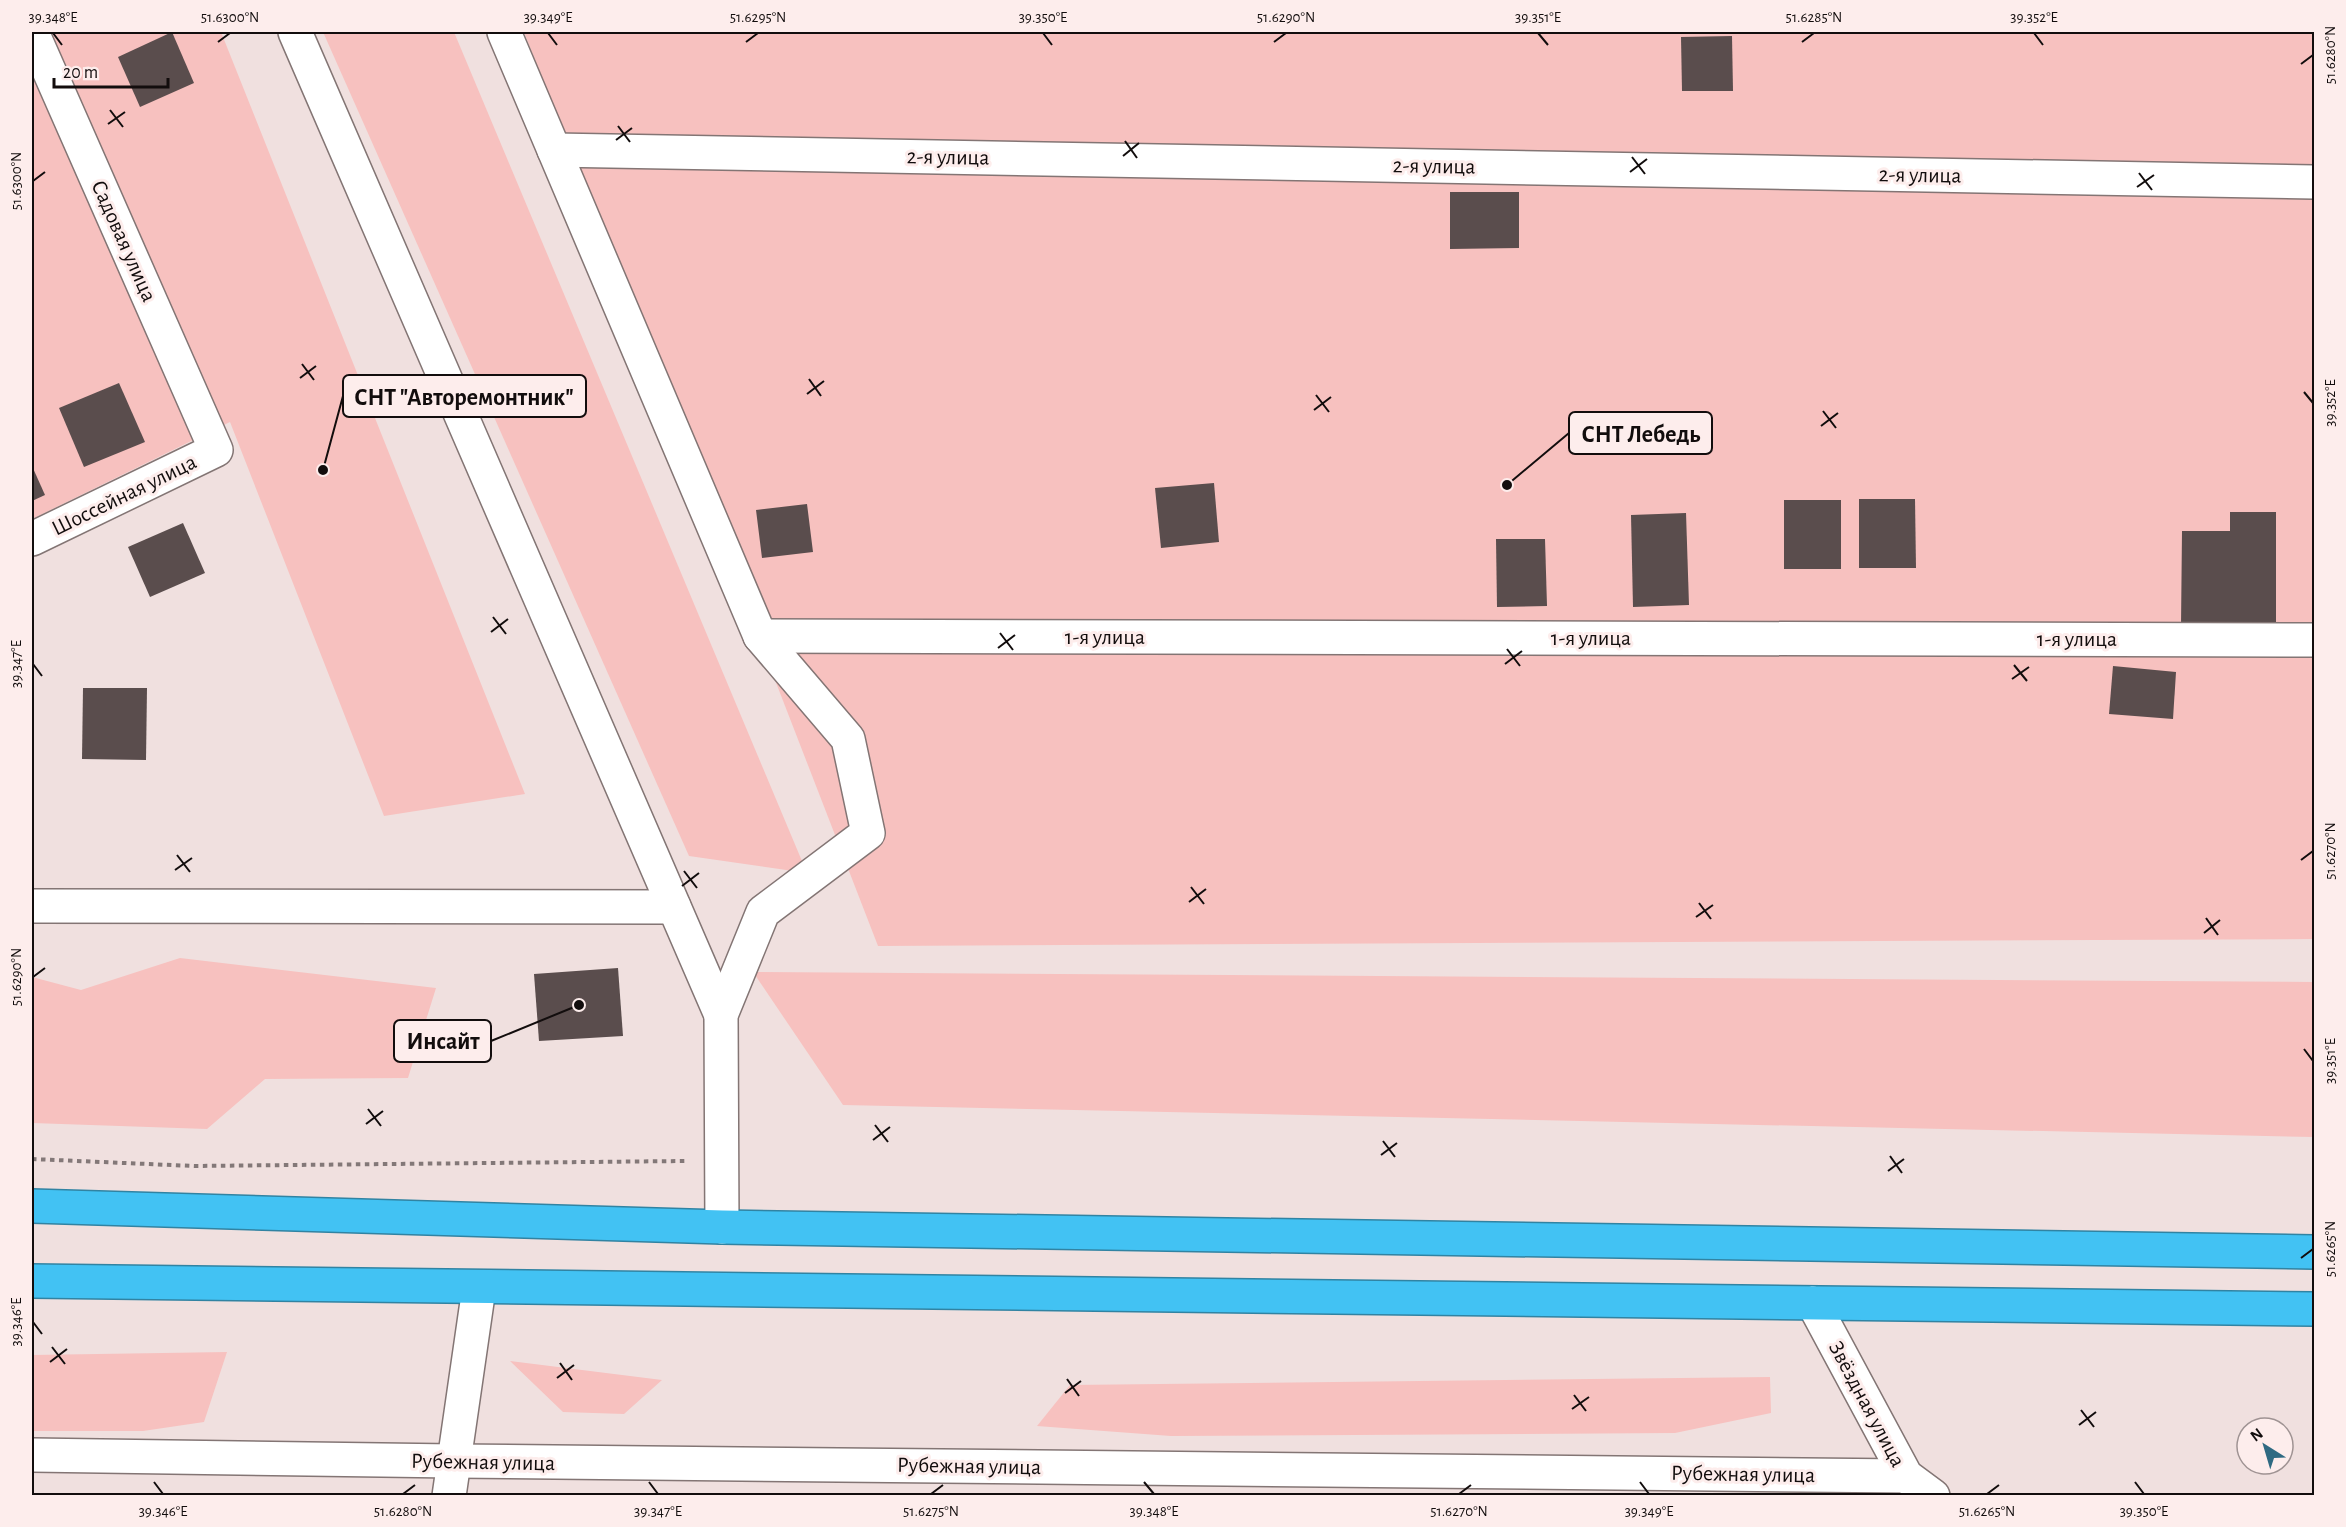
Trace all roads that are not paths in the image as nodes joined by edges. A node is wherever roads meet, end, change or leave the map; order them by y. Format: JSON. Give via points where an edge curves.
{"nodes":[{"id":1,"x":32,"y":32,"type":"edge"},
{"id":2,"x":295,"y":32,"type":"edge"},
{"id":3,"x":504,"y":32,"type":"edge"},
{"id":4,"x":554,"y":150,"type":"junction"},
{"id":5,"x":2314,"y":182,"type":"edge"},
{"id":6,"x":216,"y":450,"type":"joint"},
{"id":7,"x":32,"y":540,"type":"edge"},
{"id":8,"x":760,"y":636,"type":"junction"},
{"id":9,"x":2314,"y":640,"type":"edge"},
{"id":10,"x":32,"y":906,"type":"edge"},
{"id":11,"x":674,"y":907,"type":"junction"},
{"id":12,"x":721,"y":1015,"type":"junction"},
{"id":13,"x":32,"y":1206,"type":"edge"},
{"id":14,"x":722,"y":1227,"type":"junction"},
{"id":15,"x":2314,"y":1252,"type":"edge"},
{"id":16,"x":32,"y":1281,"type":"edge"},
{"id":17,"x":479,"y":1288,"type":"junction"},
{"id":18,"x":1813,"y":1303,"type":"junction"},
{"id":19,"x":2314,"y":1309,"type":"edge"},
{"id":20,"x":32,"y":1455,"type":"edge"},
{"id":21,"x":454,"y":1461,"type":"junction"},
{"id":22,"x":1906,"y":1476,"type":"junction"},
{"id":23,"x":449,"y":1496,"type":"edge"},
{"id":24,"x":1933,"y":1496,"type":"edge"}],
"edges":[{"from":1,"to":6,"type":"street","name":"Садовая улица"},
{"from":2,"to":11,"type":"street"},
{"from":3,"to":4,"type":"street"},
{"from":4,"to":5,"type":"street","name":"2-я улица"},
{"from":4,"to":8,"type":"street"},
{"from":6,"to":7,"type":"street","name":"Шоссейная улица"},
{"from":8,"to":9,"type":"street","name":"1-я улица"},
{"from":8,"to":12,"type":"street","via":[[848,739],[868,832],[763,912]]},
{"from":10,"to":11,"type":"street"},
{"from":11,"to":12,"type":"street"},
{"from":12,"to":14,"type":"street"},
{"from":13,"to":14,"type":"highway"},
{"from":14,"to":15,"type":"highway"},
{"from":16,"to":17,"type":"highway"},
{"from":17,"to":18,"type":"highway"},
{"from":17,"to":21,"type":"street"},
{"from":18,"to":19,"type":"highway"},
{"from":18,"to":22,"type":"street","name":"Звёздная улица"},
{"from":20,"to":21,"type":"street","name":"Рубежная улица"},
{"from":21,"to":22,"type":"street","name":"Рубежная улица"},
{"from":21,"to":23,"type":"street"},
{"from":22,"to":24,"type":"street","name":"Звёздная улица"}]}
